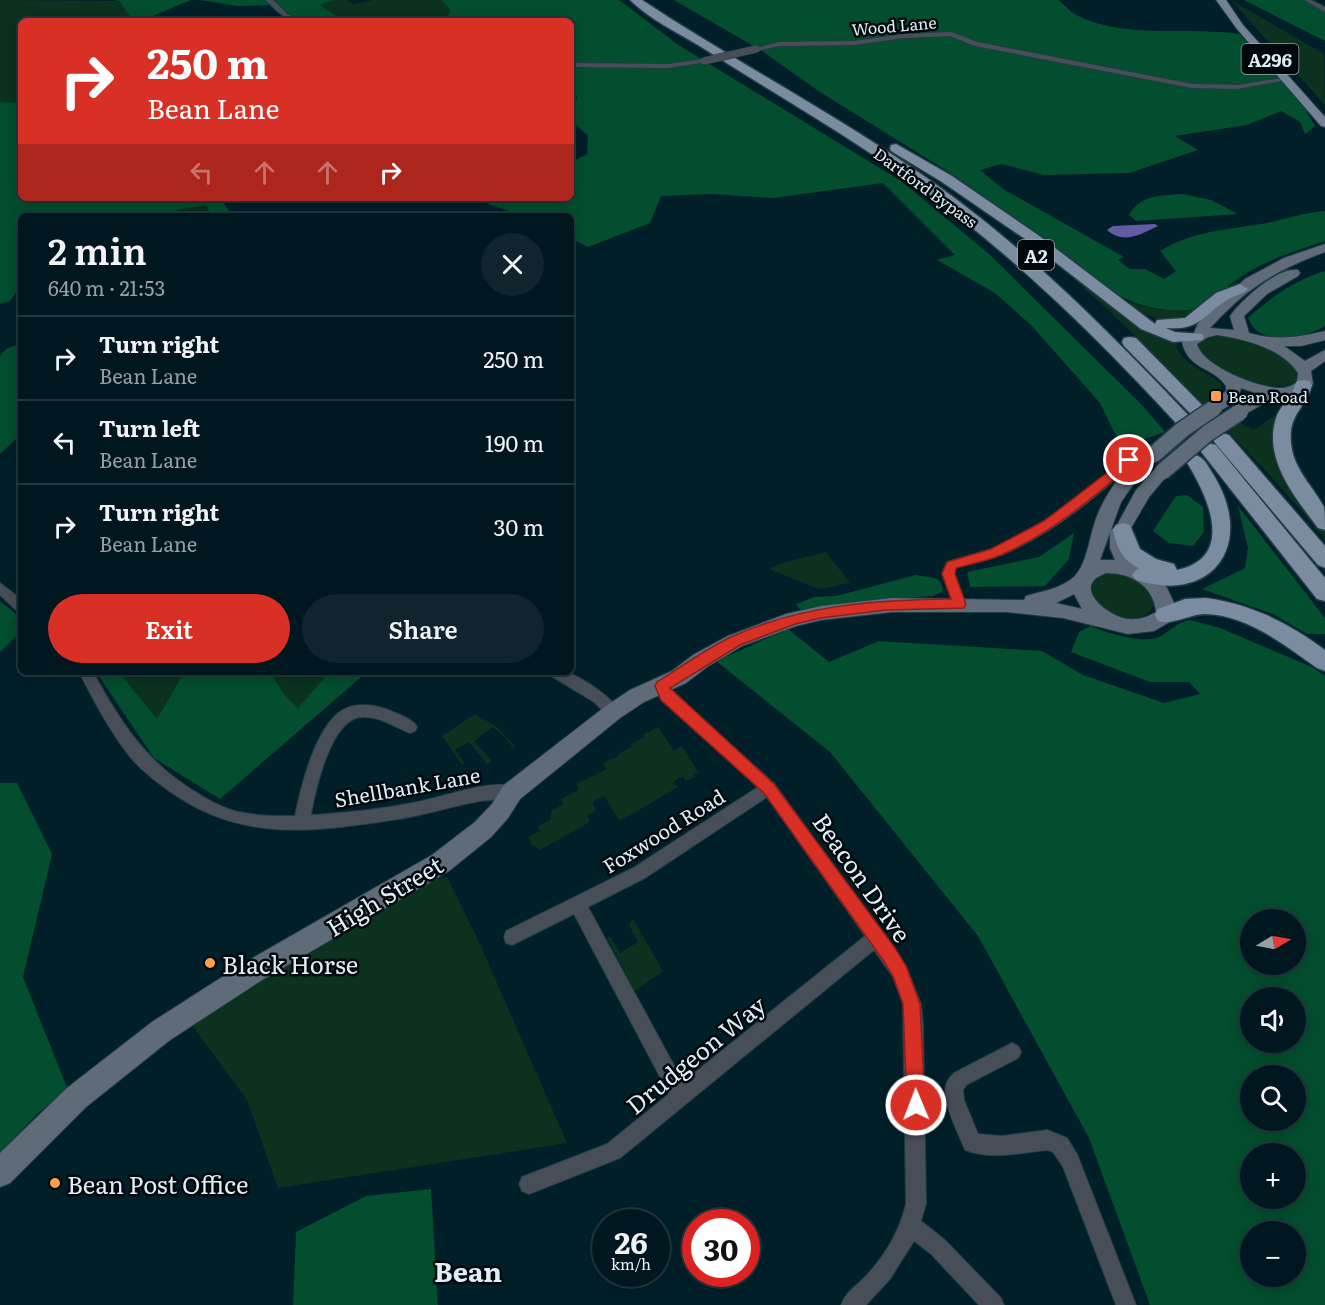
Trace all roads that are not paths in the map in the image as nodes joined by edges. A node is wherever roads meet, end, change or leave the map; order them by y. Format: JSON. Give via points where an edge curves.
{"nodes":[{"id":1,"x":269,"y":0,"type":"edge"},
{"id":2,"x":635,"y":0,"type":"edge"},
{"id":3,"x":648,"y":0,"type":"edge"},
{"id":4,"x":1221,"y":0,"type":"edge"},
{"id":5,"x":1307,"y":0,"type":"edge"},
{"id":6,"x":1325,"y":10,"type":"edge"},
{"id":7,"x":292,"y":18,"type":"edge"},
{"id":8,"x":574,"y":65,"type":"edge"},
{"id":9,"x":1288,"y":79,"type":"junction"},
{"id":10,"x":856,"y":124,"type":"junction"},
{"id":11,"x":1325,"y":124,"type":"edge"},
{"id":12,"x":1325,"y":248,"type":"edge"},
{"id":13,"x":1325,"y":257,"type":"edge"},
{"id":14,"x":1240,"y":289,"type":"junction"},
{"id":15,"x":1123,"y":306,"type":"junction"},
{"id":16,"x":1325,"y":335,"type":"edge"},
{"id":17,"x":1199,"y":336,"type":"junction"},
{"id":18,"x":1243,"y":336,"type":"junction"},
{"id":19,"x":1325,"y":354,"type":"edge"},
{"id":20,"x":1227,"y":376,"type":"junction"},
{"id":21,"x":1304,"y":377,"type":"junction"},
{"id":22,"x":1285,"y":393,"type":"junction"},
{"id":23,"x":1196,"y":409,"type":"dead end"},
{"id":24,"x":1175,"y":424,"type":"dead end"},
{"id":25,"x":1209,"y":449,"type":"junction"},
{"id":26,"x":1129,"y":456,"type":"dead end"},
{"id":27,"x":1055,"y":520,"type":"junction"},
{"id":28,"x":1325,"y":523,"type":"edge"},
{"id":29,"x":1067,"y":528,"type":"dead end"},
{"id":30,"x":1123,"y":530,"type":"junction"},
{"id":31,"x":1325,"y":560,"type":"edge"},
{"id":32,"x":1205,"y":564,"type":"junction"},
{"id":33,"x":1139,"y":573,"type":"junction"},
{"id":34,"x":1083,"y":578,"type":"junction"},
{"id":35,"x":0,"y":588,"type":"edge"},
{"id":36,"x":1325,"y":593,"type":"edge"},
{"id":37,"x":18,"y":604,"type":"edge"},
{"id":38,"x":959,"y":604,"type":"junction"},
{"id":39,"x":1006,"y":605,"type":"junction"},
{"id":40,"x":1166,"y":615,"type":"junction"},
{"id":41,"x":1118,"y":625,"type":"junction"},
{"id":42,"x":1325,"y":662,"type":"edge"},
{"id":43,"x":88,"y":675,"type":"edge"},
{"id":44,"x":561,"y":675,"type":"edge"},
{"id":45,"x":662,"y":686,"type":"junction"},
{"id":46,"x":613,"y":712,"type":"junction"},
{"id":47,"x":410,"y":727,"type":"dead end"},
{"id":48,"x":769,"y":788,"type":"junction"},
{"id":49,"x":512,"y":792,"type":"junction"},
{"id":50,"x":302,"y":822,"type":"junction"},
{"id":51,"x":578,"y":905,"type":"junction"},
{"id":52,"x":512,"y":937,"type":"dead end"},
{"id":53,"x":877,"y":937,"type":"junction"},
{"id":54,"x":1012,"y":1052,"type":"dead end"},
{"id":55,"x":681,"y":1097,"type":"junction"},
{"id":56,"x":0,"y":1173,"type":"edge"},
{"id":57,"x":529,"y":1184,"type":"dead end"},
{"id":58,"x":911,"y":1226,"type":"junction"},
{"id":59,"x":851,"y":1305,"type":"edge"},
{"id":60,"x":994,"y":1305,"type":"edge"},
{"id":61,"x":1126,"y":1305,"type":"edge"}],
"edges":[{"from":1,"to":7,"type":"street"},
{"from":2,"to":24,"type":"highway","name":"Dartford Bypass","number":"A2","via":[[718,56],[881,153],[893,168],[1009,261]]},
{"from":3,"to":10,"type":"highway","name":"Dartford Bypass","number":"A2","via":[[705,39]]},
{"from":4,"to":9,"type":"main road","number":"A296"},
{"from":5,"to":6,"type":"street"},
{"from":8,"to":9,"type":"street","name":"Wood Lane","bridge":true,"via":[[668,66],[777,44],[854,43],[951,34],[975,44],[1192,86],[1238,87]]},
{"from":9,"to":11,"type":"main road","number":"A296"},
{"from":10,"to":15,"type":"highway","via":[[947,179]]},
{"from":10,"to":23,"type":"highway","name":"Dartford Bypass","number":"A2","via":[[963,198],[1042,260]]},
{"from":12,"to":14,"type":"main road","via":[[1289,261]]},
{"from":13,"to":18,"type":"main road","via":[[1279,280],[1245,305],[1237,316]]},
{"from":14,"to":15,"type":"highway","via":[[1222,296],[1198,318],[1180,324],[1155,321]]},
{"from":14,"to":17,"type":"main road","via":[[1203,326]]},
{"from":15,"to":17,"type":"highway","via":[[1162,334],[1177,338]]},
{"from":16,"to":18,"type":"main road","via":[[1287,342]]},
{"from":17,"to":18,"type":"main road","via":[[1215,331]]},
{"from":17,"to":20,"type":"main road","via":[[1189,343],[1193,355]]},
{"from":18,"to":21,"type":"main road","via":[[1294,358]]},
{"from":19,"to":21,"type":"main road"},
{"from":20,"to":22,"type":"main road","via":[[1256,388]]},
{"from":20,"to":34,"type":"main road","bridge":true,"via":[[1234,386],[1233,393],[1134,471],[1113,501]]},
{"from":21,"to":22,"type":"main road"},
{"from":21,"to":28,"type":"highway","via":[[1303,393],[1286,414],[1282,447],[1294,478]]},
{"from":22,"to":30,"type":"main road","bridge":true,"via":[[1258,400],[1190,447],[1142,494]]},
{"from":25,"to":31,"type":"highway"},
{"from":25,"to":32,"type":"highway","via":[[1214,493],[1222,519],[1220,545]]},
{"from":25,"to":36,"type":"highway"},
{"from":26,"to":27,"type":"street","via":[[1088,496]]},
{"from":27,"to":29,"type":"street"},
{"from":27,"to":38,"type":"street","via":[[995,552],[951,565],[948,574]]},
{"from":30,"to":32,"type":"highway","via":[[1128,548],[1148,564],[1178,570]]},
{"from":30,"to":33,"type":"main road","via":[[1118,534],[1118,549],[1127,564]]},
{"from":32,"to":33,"type":"highway","via":[[1202,570],[1182,577],[1157,578]]},
{"from":33,"to":34,"type":"main road","via":[[1119,566],[1102,566]]},
{"from":33,"to":40,"type":"main road","via":[[1161,591]]},
{"from":34,"to":39,"type":"main road","via":[[1049,599]]},
{"from":34,"to":41,"type":"main road","via":[[1081,593],[1087,606]]},
{"from":35,"to":37,"type":"street"},
{"from":38,"to":39,"type":"main road","name":"High Street"},
{"from":38,"to":45,"type":"main road","name":"High Street","via":[[886,605],[793,620],[735,641]]},
{"from":39,"to":41,"type":"main road","via":[[1063,611]]},
{"from":40,"to":41,"type":"main road","via":[[1145,627]]},
{"from":40,"to":42,"type":"highway","via":[[1201,605],[1237,612],[1278,630]]},
{"from":43,"to":50,"type":"street","name":"Shellbank Lane","via":[[137,754],[160,777],[234,818]]},
{"from":44,"to":46,"type":"street","via":[[599,698]]},
{"from":45,"to":46,"type":"main road","name":"High Street"},
{"from":45,"to":48,"type":"street","name":"Beacon Drive","via":[[666,696]]},
{"from":46,"to":49,"type":"main road","name":"High Street"},
{"from":47,"to":50,"type":"street","via":[[379,713],[348,715],[317,760]]},
{"from":48,"to":51,"type":"street","name":"Foxwood Road","via":[[647,868]]},
{"from":48,"to":53,"type":"street","name":"Beacon Drive"},
{"from":49,"to":50,"type":"street","name":"Shellbank Lane","via":[[497,791],[380,816]]},
{"from":49,"to":56,"type":"main road","name":"High Street","via":[[492,820],[442,861],[222,990],[143,1044],[33,1139]]},
{"from":51,"to":52,"type":"street","name":"Foxwood Road"},
{"from":51,"to":55,"type":"street"},
{"from":53,"to":55,"type":"street","name":"Drudgeon Way"},
{"from":53,"to":58,"type":"street","name":"Beacon Drive","via":[[904,980],[912,1004],[917,1183]]},
{"from":54,"to":61,"type":"street","via":[[960,1078],[954,1087],[955,1100],[972,1143],[1002,1146],[1047,1140],[1060,1145],[1070,1161]]},
{"from":55,"to":57,"type":"street","name":"Drudgeon Way","via":[[613,1151]]},
{"from":58,"to":59,"type":"street","name":"Beacon Drive","via":[[886,1268]]},
{"from":58,"to":60,"type":"street","via":[[938,1247]]}]}
